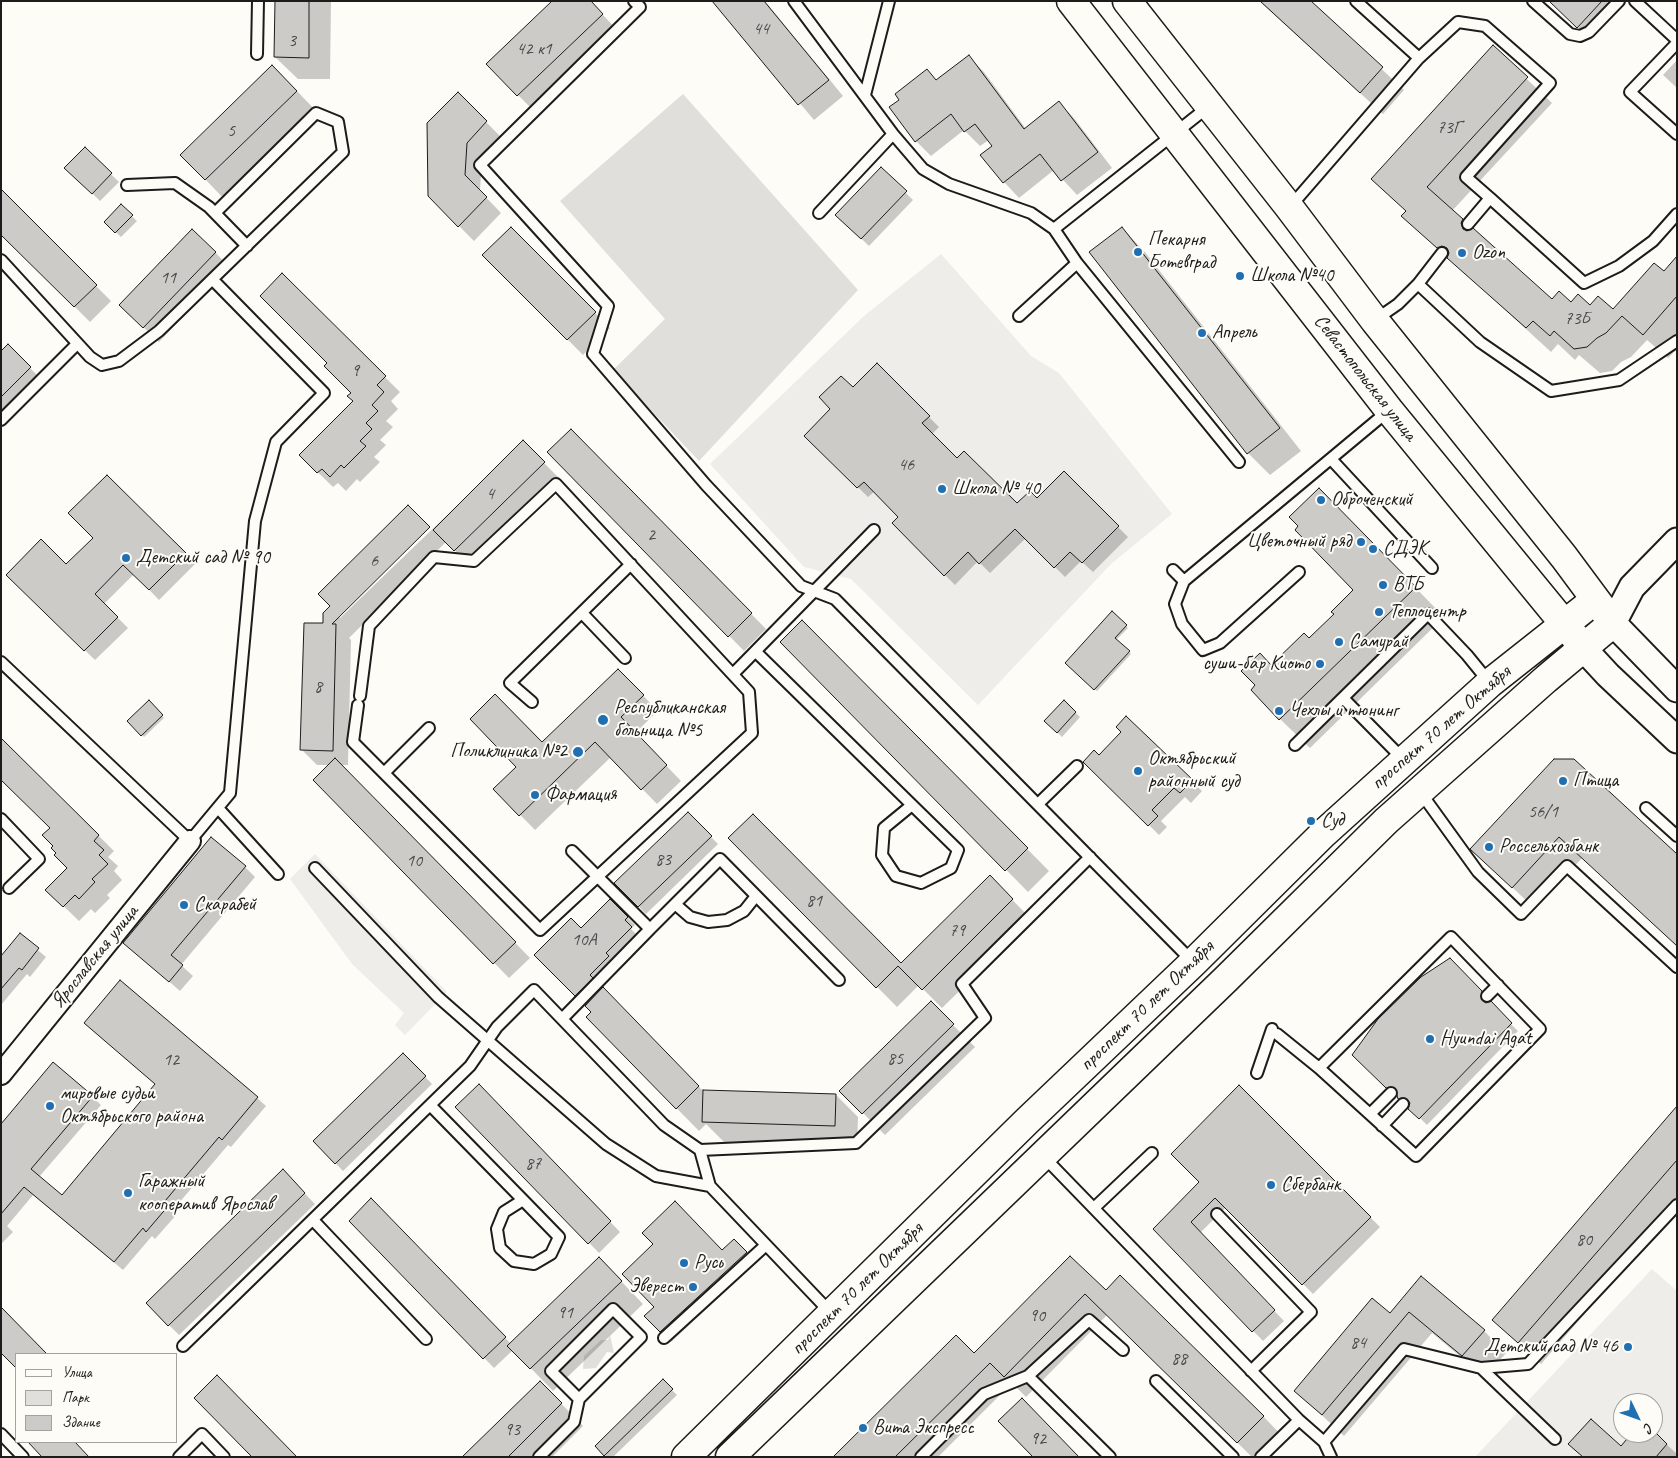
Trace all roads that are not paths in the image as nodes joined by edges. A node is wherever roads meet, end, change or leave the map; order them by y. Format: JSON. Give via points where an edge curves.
{"nodes":[{"id":1,"x":258,"y":1,"type":"edge"},
{"id":2,"x":634,"y":1,"type":"edge"},
{"id":3,"x":794,"y":1,"type":"edge"},
{"id":4,"x":889,"y":1,"type":"edge"},
{"id":5,"x":1071,"y":1,"type":"edge"},
{"id":6,"x":1128,"y":1,"type":"edge"},
{"id":7,"x":1356,"y":1,"type":"edge"},
{"id":8,"x":1533,"y":1,"type":"edge"},
{"id":9,"x":1619,"y":1,"type":"edge"},
{"id":10,"x":1635,"y":1,"type":"edge"},
{"id":11,"x":1677,"y":41,"type":"edge"},
{"id":12,"x":257,"y":54,"type":"dead end"},
{"id":13,"x":1419,"y":58,"type":"junction"},
{"id":14,"x":865,"y":95,"type":"junction"},
{"id":15,"x":1210,"y":106,"type":"junction"},
{"id":16,"x":893,"y":134,"type":"junction"},
{"id":17,"x":1173,"y":134,"type":"junction"},
{"id":18,"x":1677,"y":134,"type":"edge"},
{"id":19,"x":126,"y":185,"type":"dead end"},
{"id":20,"x":1490,"y":198,"type":"junction"},
{"id":21,"x":1289,"y":207,"type":"junction"},
{"id":22,"x":819,"y":213,"type":"dead end"},
{"id":23,"x":215,"y":214,"type":"junction"},
{"id":24,"x":1677,"y":214,"type":"edge"},
{"id":25,"x":1468,"y":224,"type":"dead end"},
{"id":26,"x":1054,"y":229,"type":"junction"},
{"id":27,"x":247,"y":246,"type":"junction"},
{"id":28,"x":1442,"y":253,"type":"dead end"},
{"id":29,"x":1,"y":260,"type":"edge"},
{"id":30,"x":1077,"y":263,"type":"junction"},
{"id":31,"x":213,"y":280,"type":"junction"},
{"id":32,"x":1418,"y":284,"type":"junction"},
{"id":33,"x":1019,"y":316,"type":"dead end"},
{"id":34,"x":1375,"y":321,"type":"junction"},
{"id":35,"x":1677,"y":341,"type":"edge"},
{"id":36,"x":76,"y":344,"type":"junction"},
{"id":37,"x":1389,"y":410,"type":"junction"},
{"id":38,"x":1,"y":420,"type":"edge"},
{"id":39,"x":1331,"y":459,"type":"junction"},
{"id":40,"x":1239,"y":462,"type":"dead end"},
{"id":41,"x":874,"y":530,"type":"dead end"},
{"id":42,"x":1677,"y":541,"type":"edge"},
{"id":43,"x":631,"y":564,"type":"junction"},
{"id":44,"x":1432,"y":568,"type":"dead end"},
{"id":45,"x":1173,"y":570,"type":"dead end"},
{"id":46,"x":1299,"y":572,"type":"dead end"},
{"id":47,"x":1184,"y":581,"type":"junction"},
{"id":48,"x":1632,"y":587,"type":"junction"},
{"id":49,"x":816,"y":591,"type":"junction"},
{"id":50,"x":1595,"y":600,"type":"junction"},
{"id":51,"x":582,"y":613,"type":"junction"},
{"id":52,"x":1612,"y":623,"type":"junction"},
{"id":53,"x":1564,"y":624,"type":"junction"},
{"id":54,"x":1584,"y":648,"type":"junction"},
{"id":55,"x":756,"y":652,"type":"junction"},
{"id":56,"x":625,"y":658,"type":"dead end"},
{"id":57,"x":1,"y":662,"type":"edge"},
{"id":58,"x":734,"y":674,"type":"junction"},
{"id":59,"x":1490,"y":683,"type":"junction"},
{"id":60,"x":1677,"y":689,"type":"edge"},
{"id":61,"x":1343,"y":698,"type":"junction"},
{"id":62,"x":532,"y":702,"type":"dead end"},
{"id":63,"x":429,"y":728,"type":"dead end"},
{"id":64,"x":1677,"y":740,"type":"edge"},
{"id":65,"x":1295,"y":745,"type":"dead end"},
{"id":66,"x":1403,"y":759,"type":"junction"},
{"id":67,"x":1077,"y":766,"type":"dead end"},
{"id":68,"x":384,"y":773,"type":"junction"},
{"id":69,"x":1419,"y":790,"type":"junction"},
{"id":70,"x":1038,"y":804,"type":"junction"},
{"id":71,"x":912,"y":805,"type":"junction"},
{"id":72,"x":218,"y":808,"type":"junction"},
{"id":73,"x":1646,"y":808,"type":"dead end"},
{"id":74,"x":1,"y":819,"type":"edge"},
{"id":75,"x":1677,"y":836,"type":"edge"},
{"id":76,"x":190,"y":841,"type":"junction"},
{"id":77,"x":572,"y":851,"type":"dead end"},
{"id":78,"x":1090,"y":857,"type":"junction"},
{"id":79,"x":315,"y":868,"type":"dead end"},
{"id":80,"x":278,"y":874,"type":"dead end"},
{"id":81,"x":597,"y":876,"type":"junction"},
{"id":82,"x":9,"y":888,"type":"dead end"},
{"id":83,"x":756,"y":896,"type":"junction"},
{"id":84,"x":675,"y":904,"type":"junction"},
{"id":85,"x":650,"y":929,"type":"junction"},
{"id":86,"x":1194,"y":962,"type":"junction"},
{"id":87,"x":1677,"y":967,"type":"edge"},
{"id":88,"x":839,"y":980,"type":"dead end"},
{"id":89,"x":1225,"y":980,"type":"junction"},
{"id":90,"x":1498,"y":985,"type":"junction"},
{"id":91,"x":1486,"y":996,"type":"dead end"},
{"id":92,"x":562,"y":1019,"type":"junction"},
{"id":93,"x":488,"y":1040,"type":"junction"},
{"id":94,"x":3,"y":1068,"type":"edge"},
{"id":95,"x":1319,"y":1068,"type":"junction"},
{"id":96,"x":1257,"y":1074,"type":"dead end"},
{"id":97,"x":1391,"y":1093,"type":"dead end"},
{"id":98,"x":1403,"y":1104,"type":"dead end"},
{"id":99,"x":430,"y":1105,"type":"junction"},
{"id":100,"x":1370,"y":1114,"type":"junction"},
{"id":101,"x":1382,"y":1126,"type":"junction"},
{"id":102,"x":1017,"y":1131,"type":"junction"},
{"id":103,"x":700,"y":1150,"type":"junction"},
{"id":104,"x":1152,"y":1153,"type":"dead end"},
{"id":105,"x":1042,"y":1156,"type":"junction"},
{"id":106,"x":710,"y":1186,"type":"junction"},
{"id":107,"x":523,"y":1200,"type":"junction"},
{"id":108,"x":1677,"y":1205,"type":"edge"},
{"id":109,"x":1094,"y":1208,"type":"junction"},
{"id":110,"x":1217,"y":1214,"type":"dead end"},
{"id":111,"x":313,"y":1220,"type":"junction"},
{"id":112,"x":766,"y":1245,"type":"junction"},
{"id":113,"x":832,"y":1315,"type":"junction"},
{"id":114,"x":854,"y":1336,"type":"junction"},
{"id":115,"x":664,"y":1338,"type":"dead end"},
{"id":116,"x":426,"y":1339,"type":"dead end"},
{"id":117,"x":183,"y":1346,"type":"dead end"},
{"id":118,"x":1123,"y":1350,"type":"dead end"},
{"id":119,"x":1480,"y":1368,"type":"junction"},
{"id":120,"x":1251,"y":1371,"type":"junction"},
{"id":121,"x":1028,"y":1376,"type":"junction"},
{"id":122,"x":1156,"y":1381,"type":"dead end"},
{"id":123,"x":579,"y":1400,"type":"junction"},
{"id":124,"x":1298,"y":1420,"type":"junction"},
{"id":125,"x":1,"y":1434,"type":"edge"},
{"id":126,"x":1555,"y":1438,"type":"dead end"},
{"id":127,"x":1324,"y":1442,"type":"junction"},
{"id":128,"x":23,"y":1457,"type":"edge"},
{"id":129,"x":179,"y":1457,"type":"edge"},
{"id":130,"x":224,"y":1457,"type":"edge"},
{"id":131,"x":539,"y":1457,"type":"edge"},
{"id":132,"x":686,"y":1457,"type":"edge"},
{"id":133,"x":730,"y":1457,"type":"edge"},
{"id":134,"x":922,"y":1457,"type":"edge"},
{"id":135,"x":1110,"y":1457,"type":"edge"},
{"id":136,"x":1233,"y":1457,"type":"edge"},
{"id":137,"x":1261,"y":1457,"type":"edge"},
{"id":138,"x":1330,"y":1457,"type":"edge"}],
"edges":[{"from":1,"to":12,"type":"lane"},
{"from":2,"to":49,"type":"lane","via":[[640,7],[480,165],[608,306],[592,354],[706,485],[801,586]]},
{"from":3,"to":14,"type":"lane"},
{"from":4,"to":14,"type":"lane"},
{"from":5,"to":17,"type":"main road","name":"Севастопольская улица"},
{"from":6,"to":15,"type":"main road"},
{"from":7,"to":13,"type":"lane"},
{"from":8,"to":9,"type":"lane","via":[[1570,34],[1580,36],[1589,32]]},
{"from":10,"to":11,"type":"lane"},
{"from":11,"to":18,"type":"lane","via":[[1630,92]]},
{"from":13,"to":20,"type":"lane","via":[[1458,22],[1485,26],[1550,83],[1466,176]]},
{"from":13,"to":21,"type":"lane"},
{"from":14,"to":16,"type":"lane"},
{"from":15,"to":17,"type":"lane"},
{"from":15,"to":21,"type":"main road"},
{"from":16,"to":22,"type":"lane"},
{"from":16,"to":26,"type":"lane","via":[[911,157],[934,176],[1031,213]]},
{"from":17,"to":26,"type":"lane"},
{"from":17,"to":37,"type":"main road","name":"Севастопольская улица"},
{"from":19,"to":23,"type":"lane","via":[[175,183]]},
{"from":20,"to":24,"type":"lane","via":[[1584,283],[1619,266],[1653,241]]},
{"from":20,"to":25,"type":"lane"},
{"from":21,"to":34,"type":"main road"},
{"from":23,"to":27,"type":"lane"},
{"from":23,"to":27,"type":"lane","via":[[316,112],[338,122],[343,152]]},
{"from":26,"to":30,"type":"lane"},
{"from":27,"to":31,"type":"lane"},
{"from":28,"to":32,"type":"lane"},
{"from":29,"to":36,"type":"lane"},
{"from":30,"to":33,"type":"lane"},
{"from":30,"to":40,"type":"lane"},
{"from":31,"to":36,"type":"lane","via":[[159,332],[119,361],[102,364]]},
{"from":31,"to":72,"type":"lane","via":[[324,393],[276,442],[257,512],[230,793]]},
{"from":32,"to":34,"type":"lane"},
{"from":32,"to":35,"type":"lane","via":[[1480,342],[1551,391],[1619,380]]},
{"from":34,"to":50,"type":"main road"},
{"from":36,"to":38,"type":"lane"},
{"from":37,"to":39,"type":"lane"},
{"from":37,"to":53,"type":"main road","name":"Севастопольская улица"},
{"from":39,"to":44,"type":"lane"},
{"from":39,"to":47,"type":"lane"},
{"from":41,"to":49,"type":"lane"},
{"from":42,"to":48,"type":"street","name":"проспект 70 лет Октября"},
{"from":43,"to":51,"type":"lane"},
{"from":43,"to":58,"type":"lane"},
{"from":43,"to":68,"type":"lane","via":[[556,484],[474,561],[434,557],[369,626],[353,742]]},
{"from":45,"to":47,"type":"lane"},
{"from":46,"to":47,"type":"lane","via":[[1220,644],[1202,650],[1182,624],[1175,604]]},
{"from":48,"to":50,"type":"street","name":"проспект 70 лет Октября"},
{"from":48,"to":52,"type":"street","name":"проспект 70 лет Октября"},
{"from":49,"to":55,"type":"lane"},
{"from":49,"to":70,"type":"lane","via":[[835,599]]},
{"from":50,"to":52,"type":"main road"},
{"from":50,"to":53,"type":"main road","name":"проспект 70 лет Октября"},
{"from":51,"to":56,"type":"lane"},
{"from":51,"to":62,"type":"lane","via":[[510,683]]},
{"from":52,"to":54,"type":"main road","name":"проспект 70 лет Октября"},
{"from":52,"to":60,"type":"street"},
{"from":53,"to":54,"type":"main road","name":"Севастопольская улица"},
{"from":53,"to":59,"type":"main road","name":"проспект 70 лет Октября"},
{"from":54,"to":64,"type":"street","name":"Севастопольская улица"},
{"from":54,"to":69,"type":"main road","name":"проспект 70 лет Октября"},
{"from":55,"to":58,"type":"lane"},
{"from":55,"to":71,"type":"lane"},
{"from":57,"to":76,"type":"lane"},
{"from":58,"to":81,"type":"lane","via":[[749,692],[752,733]]},
{"from":59,"to":61,"type":"lane","via":[[1428,614]]},
{"from":59,"to":66,"type":"main road","name":"проспект 70 лет Октября"},
{"from":61,"to":65,"type":"lane"},
{"from":61,"to":66,"type":"lane"},
{"from":63,"to":68,"type":"lane"},
{"from":66,"to":86,"type":"main road","name":"проспект 70 лет Октября"},
{"from":67,"to":70,"type":"lane"},
{"from":68,"to":81,"type":"lane","via":[[540,930]]},
{"from":69,"to":87,"type":"lane","via":[[1478,872],[1521,914],[1567,866]]},
{"from":69,"to":89,"type":"main road","name":"проспект 70 лет Октября"},
{"from":70,"to":78,"type":"lane"},
{"from":71,"to":71,"type":"lane","via":[[958,850],[951,868],[921,884],[896,876],[882,856],[884,828]]},
{"from":72,"to":76,"type":"lane"},
{"from":72,"to":80,"type":"lane"},
{"from":73,"to":75,"type":"lane"},
{"from":74,"to":82,"type":"lane","via":[[38,858]]},
{"from":76,"to":94,"type":"street","name":"Ярославская улица"},
{"from":77,"to":81,"type":"lane"},
{"from":78,"to":86,"type":"lane"},
{"from":78,"to":103,"type":"lane","via":[[962,984],[985,1018],[856,1143]]},
{"from":79,"to":93,"type":"lane","via":[[438,997]]},
{"from":81,"to":85,"type":"lane"},
{"from":83,"to":84,"type":"lane","via":[[744,911],[727,920],[708,922],[690,916]]},
{"from":83,"to":84,"type":"lane","via":[[720,859]]},
{"from":83,"to":88,"type":"lane"},
{"from":84,"to":85,"type":"lane"},
{"from":85,"to":92,"type":"lane"},
{"from":86,"to":89,"type":"main road"},
{"from":86,"to":102,"type":"main road","name":"проспект 70 лет Октября"},
{"from":89,"to":105,"type":"main road","name":"проспект 70 лет Октября"},
{"from":90,"to":91,"type":"lane"},
{"from":90,"to":95,"type":"lane","via":[[1451,937]]},
{"from":90,"to":101,"type":"lane","via":[[1540,1029],[1416,1156]]},
{"from":92,"to":93,"type":"lane","via":[[534,990],[497,1026]]},
{"from":92,"to":103,"type":"lane","via":[[664,1125]]},
{"from":93,"to":99,"type":"lane","via":[[470,1066]]},
{"from":93,"to":106,"type":"lane","via":[[606,1144],[656,1176]]},
{"from":95,"to":96,"type":"lane","via":[[1274,1031]]},
{"from":95,"to":100,"type":"lane"},
{"from":97,"to":100,"type":"lane"},
{"from":98,"to":101,"type":"lane"},
{"from":99,"to":107,"type":"lane"},
{"from":99,"to":111,"type":"lane"},
{"from":100,"to":101,"type":"lane"},
{"from":102,"to":105,"type":"main road"},
{"from":102,"to":113,"type":"main road","name":"проспект 70 лет Октября"},
{"from":103,"to":106,"type":"lane"},
{"from":104,"to":109,"type":"lane"},
{"from":105,"to":109,"type":"lane"},
{"from":105,"to":114,"type":"main road","name":"проспект 70 лет Октября"},
{"from":106,"to":112,"type":"lane"},
{"from":107,"to":107,"type":"lane","via":[[504,1212],[496,1229],[500,1248],[514,1261],[534,1264],[551,1254],[559,1237]]},
{"from":108,"to":119,"type":"lane","via":[[1528,1364]]},
{"from":109,"to":120,"type":"lane"},
{"from":110,"to":120,"type":"lane","via":[[1311,1312]]},
{"from":111,"to":116,"type":"lane"},
{"from":111,"to":117,"type":"lane"},
{"from":112,"to":113,"type":"lane"},
{"from":112,"to":115,"type":"lane"},
{"from":113,"to":114,"type":"main road"},
{"from":113,"to":132,"type":"main road","name":"проспект 70 лет Октября"},
{"from":114,"to":133,"type":"main road","name":"проспект 70 лет Октября"},
{"from":118,"to":121,"type":"lane","via":[[1089,1320]]},
{"from":119,"to":126,"type":"lane"},
{"from":119,"to":127,"type":"lane","via":[[1404,1349]]},
{"from":120,"to":124,"type":"lane"},
{"from":121,"to":134,"type":"lane","via":[[984,1394]]},
{"from":121,"to":135,"type":"lane"},
{"from":122,"to":136,"type":"lane"},
{"from":123,"to":123,"type":"lane","via":[[641,1337],[613,1309],[551,1371]]},
{"from":123,"to":131,"type":"lane","via":[[574,1422]]},
{"from":124,"to":127,"type":"lane"},
{"from":124,"to":137,"type":"lane"},
{"from":125,"to":128,"type":"lane"},
{"from":127,"to":138,"type":"lane"},
{"from":129,"to":130,"type":"lane","via":[[202,1434]]}]}
